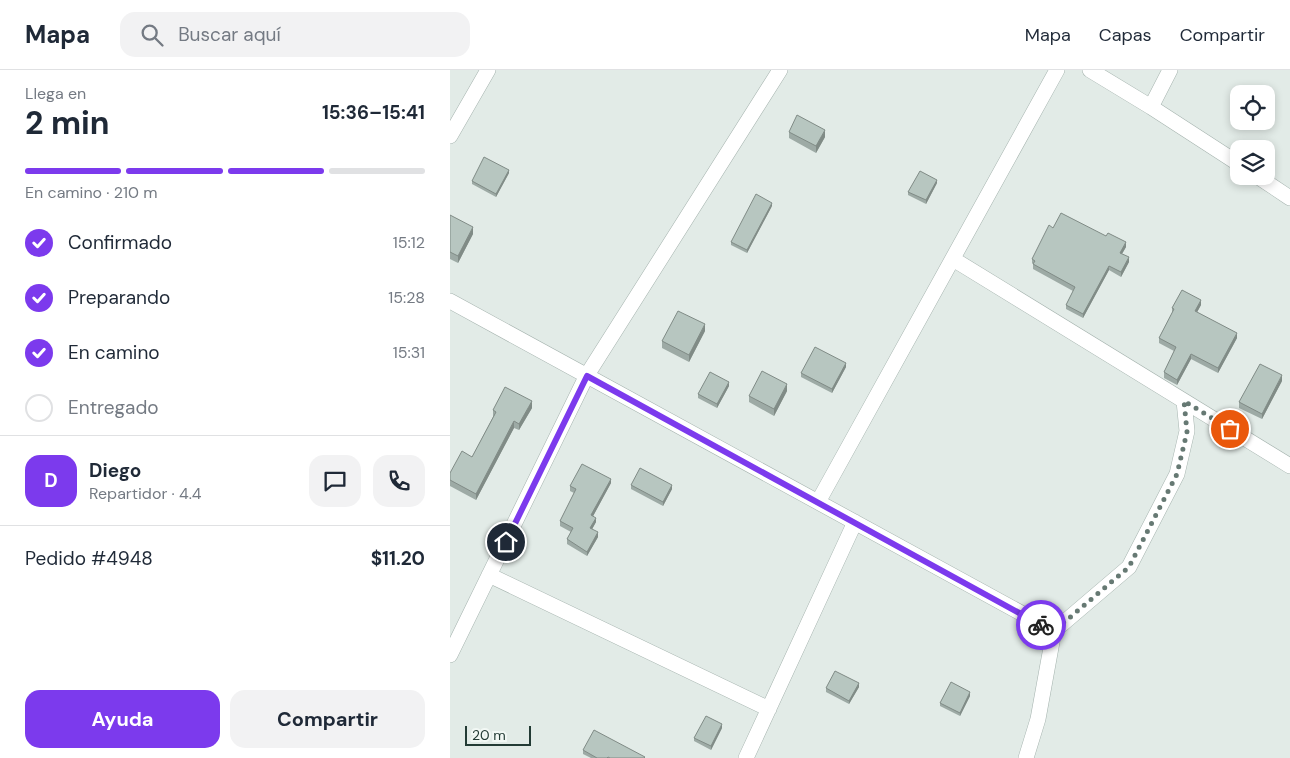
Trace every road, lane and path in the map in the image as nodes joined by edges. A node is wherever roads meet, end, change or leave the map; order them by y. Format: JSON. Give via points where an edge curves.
{"nodes":[{"id":1,"x":488,"y":70,"type":"edge"},
{"id":2,"x":780,"y":70,"type":"edge"},
{"id":3,"x":1058,"y":70,"type":"edge"},
{"id":4,"x":1090,"y":70,"type":"edge"},
{"id":5,"x":1170,"y":70,"type":"edge"},
{"id":6,"x":1151,"y":107,"type":"junction"},
{"id":7,"x":450,"y":136,"type":"edge"},
{"id":8,"x":1230,"y":158,"type":"edge"},
{"id":9,"x":1270,"y":185,"type":"edge"},
{"id":10,"x":1290,"y":198,"type":"edge"},
{"id":11,"x":953,"y":259,"type":"junction"},
{"id":12,"x":450,"y":301,"type":"edge"},
{"id":13,"x":587,"y":376,"type":"junction"},
{"id":14,"x":1184,"y":401,"type":"junction"},
{"id":15,"x":1290,"y":466,"type":"edge"},
{"id":16,"x":818,"y":502,"type":"junction"},
{"id":17,"x":855,"y":522,"type":"junction"},
{"id":18,"x":489,"y":575,"type":"junction"},
{"id":19,"x":1054,"y":631,"type":"junction"},
{"id":20,"x":450,"y":655,"type":"edge"},
{"id":21,"x":769,"y":709,"type":"junction"},
{"id":22,"x":746,"y":758,"type":"edge"},
{"id":23,"x":1026,"y":758,"type":"edge"}],
"edges":[{"from":1,"to":7,"type":"street"},
{"from":2,"to":13,"type":"street"},
{"from":3,"to":11,"type":"street"},
{"from":4,"to":6,"type":"street"},
{"from":5,"to":6,"type":"street"},
{"from":6,"to":8,"type":"street"},
{"from":9,"to":10,"type":"street"},
{"from":11,"to":14,"type":"street"},
{"from":11,"to":16,"type":"street"},
{"from":12,"to":13,"type":"street"},
{"from":13,"to":16,"type":"street"},
{"from":13,"to":18,"type":"street"},
{"from":14,"to":15,"type":"street"},
{"from":14,"to":19,"type":"street","via":[[1187,432],[1177,474],[1129,567]]},
{"from":16,"to":17,"type":"street"},
{"from":17,"to":19,"type":"street"},
{"from":17,"to":21,"type":"street"},
{"from":18,"to":20,"type":"street"},
{"from":18,"to":21,"type":"street"},
{"from":19,"to":23,"type":"street","via":[[1038,719]]},
{"from":21,"to":22,"type":"street"}]}
